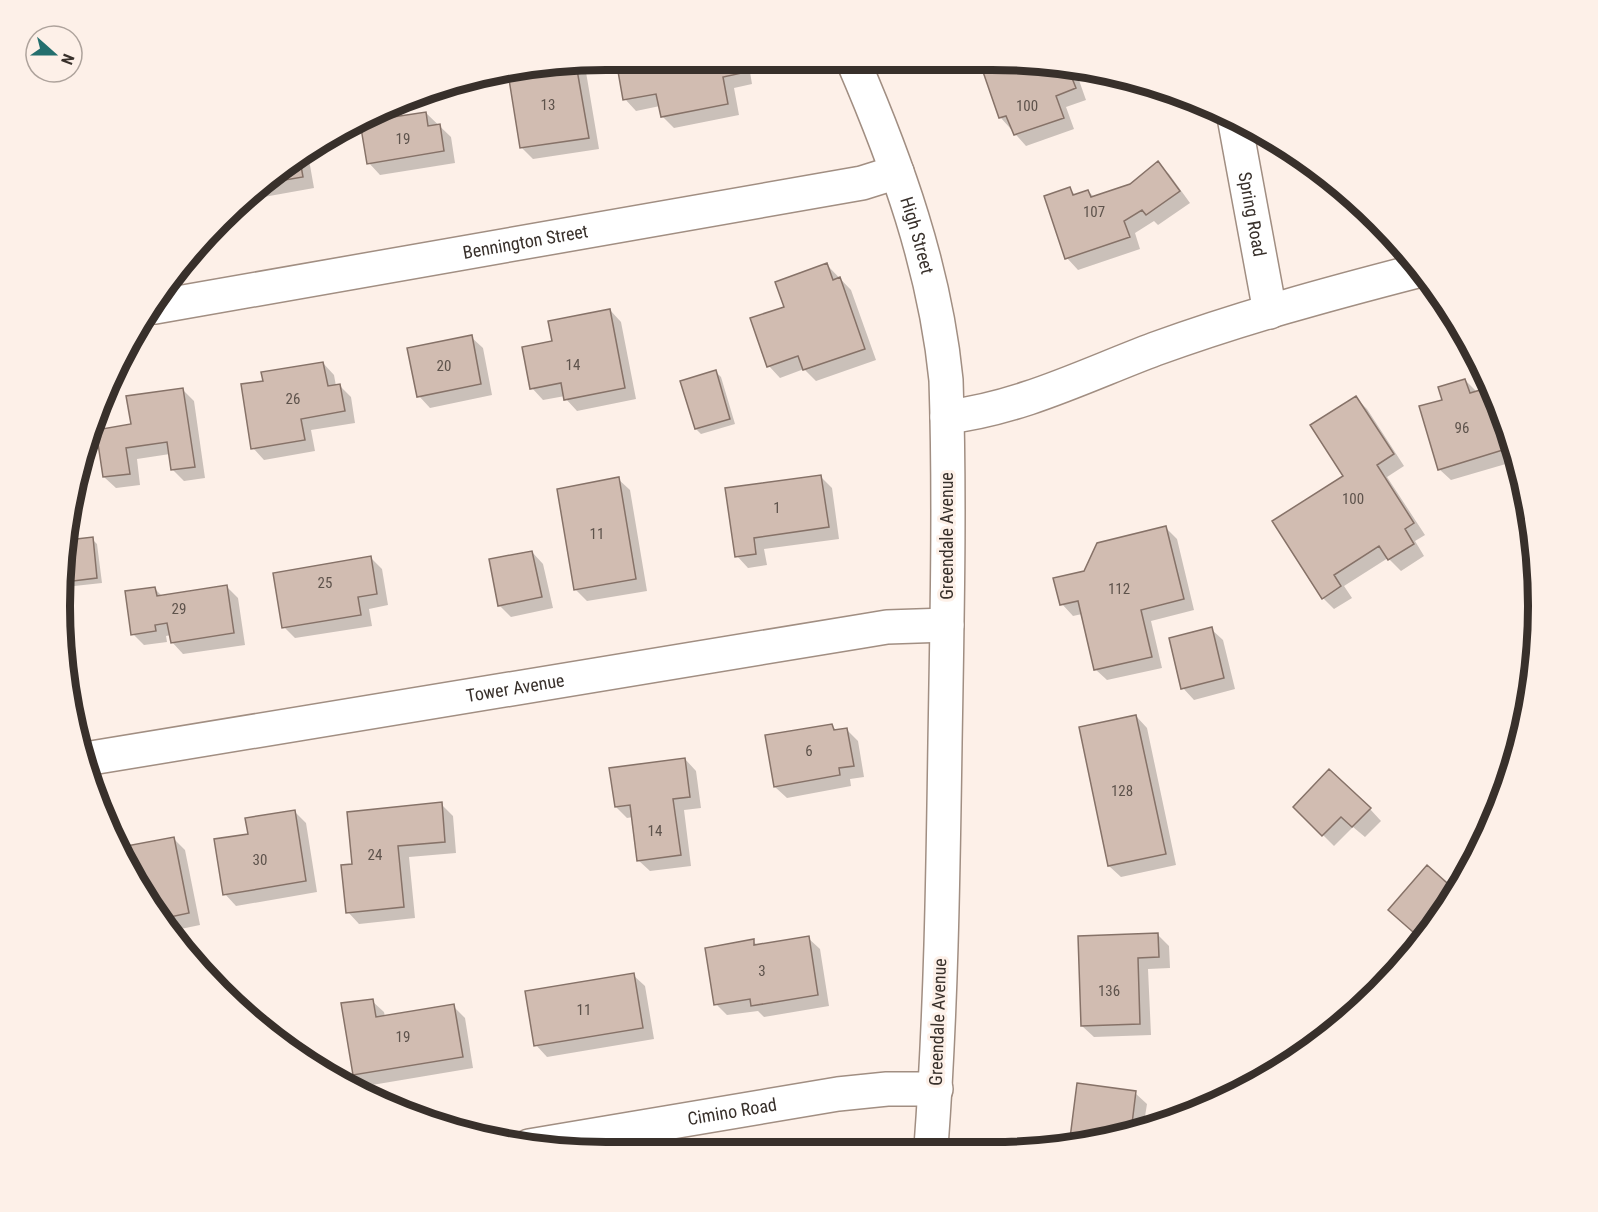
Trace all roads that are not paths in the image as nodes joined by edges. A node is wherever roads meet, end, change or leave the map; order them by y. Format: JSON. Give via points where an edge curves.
{"nodes":[{"id":1,"x":857,"y":70,"type":"edge"},
{"id":2,"x":1236,"y":130,"type":"edge"},
{"id":3,"x":897,"y":172,"type":"junction"},
{"id":4,"x":1411,"y":273,"type":"edge"},
{"id":5,"x":163,"y":305,"type":"edge"},
{"id":6,"x":1270,"y":312,"type":"junction"},
{"id":7,"x":947,"y":417,"type":"junction"},
{"id":8,"x":946,"y":625,"type":"junction"},
{"id":9,"x":93,"y":758,"type":"edge"},
{"id":10,"x":936,"y":1089,"type":"junction"},
{"id":11,"x":567,"y":1140,"type":"edge"},
{"id":12,"x":932,"y":1142,"type":"edge"}],
"edges":[{"from":1,"to":3,"type":"street","name":"High Street"},
{"from":2,"to":6,"type":"street","name":"Spring Road"},
{"from":3,"to":5,"type":"street","name":"Bennington Street","via":[[851,185]]},
{"from":3,"to":7,"type":"street","name":"High Street","via":[[934,300],[942,343]]},
{"from":4,"to":6,"type":"street"},
{"from":6,"to":7,"type":"street","via":[[1155,349],[1028,399],[988,411]]},
{"from":7,"to":8,"type":"street","name":"Greendale Avenue"},
{"from":8,"to":9,"type":"street","name":"Tower Avenue","via":[[863,630]]},
{"from":8,"to":10,"type":"street","name":"Greendale Avenue"},
{"from":10,"to":11,"type":"street","name":"Cimino Road","via":[[838,1094]]},
{"from":10,"to":12,"type":"street","name":"Greendale Avenue"}]}
